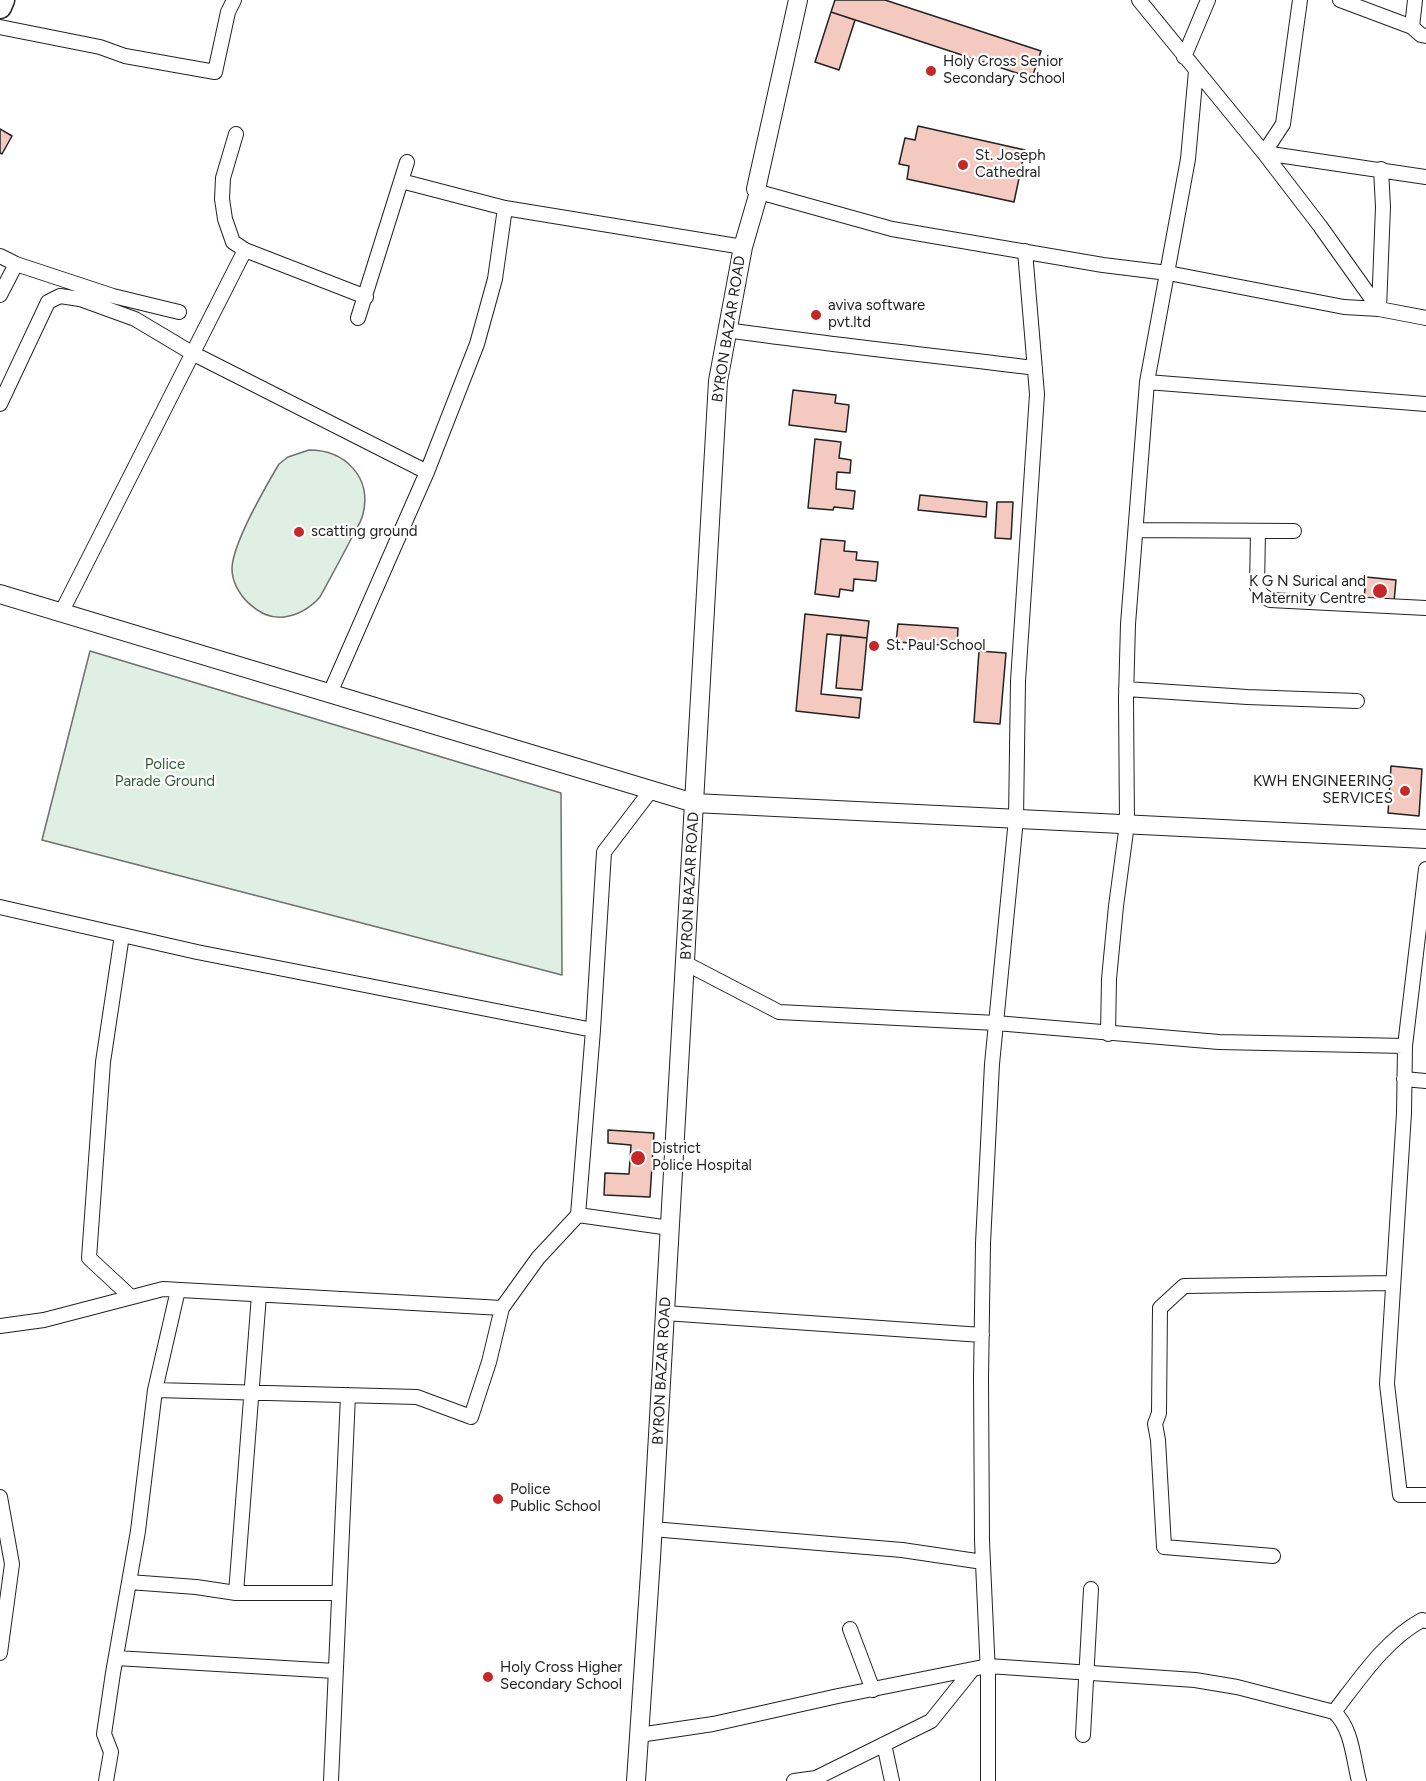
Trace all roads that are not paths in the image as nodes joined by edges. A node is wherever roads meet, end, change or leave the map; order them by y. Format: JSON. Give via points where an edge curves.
{"nodes":[{"id":1,"x":3,"y":0,"type":"edge"},
{"id":2,"x":234,"y":0,"type":"edge"},
{"id":3,"x":798,"y":0,"type":"edge"},
{"id":4,"x":1139,"y":0,"type":"edge"},
{"id":5,"x":1208,"y":0,"type":"edge"},
{"id":6,"x":1300,"y":0,"type":"edge"},
{"id":7,"x":1340,"y":0,"type":"edge"},
{"id":8,"x":1415,"y":0,"type":"edge"},
{"id":9,"x":1356,"y":3,"type":"edge"},
{"id":10,"x":0,"y":7,"type":"edge"},
{"id":11,"x":0,"y":27,"type":"edge"},
{"id":12,"x":1412,"y":27,"type":"junction"},
{"id":13,"x":1426,"y":36,"type":"edge"},
{"id":14,"x":1184,"y":57,"type":"junction"},
{"id":15,"x":1196,"y":71,"type":"junction"},
{"id":16,"x":236,"y":134,"type":"dead end"},
{"id":17,"x":1264,"y":153,"type":"junction"},
{"id":18,"x":407,"y":162,"type":"dead end"},
{"id":19,"x":1381,"y":169,"type":"junction"},
{"id":20,"x":1426,"y":177,"type":"edge"},
{"id":21,"x":401,"y":181,"type":"junction"},
{"id":22,"x":759,"y":192,"type":"junction"},
{"id":23,"x":505,"y":208,"type":"junction"},
{"id":24,"x":743,"y":247,"type":"junction"},
{"id":25,"x":245,"y":250,"type":"junction"},
{"id":26,"x":1025,"y":251,"type":"junction"},
{"id":27,"x":0,"y":256,"type":"edge"},
{"id":28,"x":16,"y":264,"type":"junction"},
{"id":29,"x":1168,"y":273,"type":"junction"},
{"id":30,"x":0,"y":295,"type":"edge"},
{"id":31,"x":366,"y":297,"type":"junction"},
{"id":32,"x":1379,"y":309,"type":"junction"},
{"id":33,"x":179,"y":312,"type":"dead end"},
{"id":34,"x":358,"y":318,"type":"dead end"},
{"id":35,"x":1426,"y":318,"type":"edge"},
{"id":36,"x":727,"y":330,"type":"junction"},
{"id":37,"x":192,"y":353,"type":"junction"},
{"id":38,"x":1035,"y":368,"type":"junction"},
{"id":39,"x":1147,"y":382,"type":"junction"},
{"id":40,"x":0,"y":404,"type":"edge"},
{"id":41,"x":1426,"y":404,"type":"edge"},
{"id":42,"x":427,"y":472,"type":"junction"},
{"id":43,"x":1137,"y":530,"type":"junction"},
{"id":44,"x":1258,"y":531,"type":"junction"},
{"id":45,"x":1294,"y":531,"type":"dead end"},
{"id":46,"x":0,"y":594,"type":"edge"},
{"id":47,"x":1426,"y":608,"type":"edge"},
{"id":48,"x":61,"y":612,"type":"junction"},
{"id":49,"x":1126,"y":688,"type":"junction"},
{"id":50,"x":330,"y":693,"type":"junction"},
{"id":51,"x":1357,"y":701,"type":"dead end"},
{"id":52,"x":652,"y":789,"type":"junction"},
{"id":53,"x":694,"y":803,"type":"junction"},
{"id":54,"x":1016,"y":819,"type":"junction"},
{"id":55,"x":1127,"y":824,"type":"junction"},
{"id":56,"x":1426,"y":839,"type":"edge"},
{"id":57,"x":1426,"y":869,"type":"edge"},
{"id":58,"x":0,"y":907,"type":"edge"},
{"id":59,"x":122,"y":935,"type":"junction"},
{"id":60,"x":685,"y":963,"type":"junction"},
{"id":61,"x":996,"y":1023,"type":"junction"},
{"id":62,"x":593,"y":1030,"type":"junction"},
{"id":63,"x":1108,"y":1034,"type":"junction"},
{"id":64,"x":1405,"y":1046,"type":"junction"},
{"id":65,"x":1404,"y":1079,"type":"junction"},
{"id":66,"x":1426,"y":1081,"type":"edge"},
{"id":67,"x":578,"y":1215,"type":"junction"},
{"id":68,"x":670,"y":1228,"type":"junction"},
{"id":69,"x":1392,"y":1283,"type":"junction"},
{"id":70,"x":178,"y":1290,"type":"junction"},
{"id":71,"x":259,"y":1295,"type":"junction"},
{"id":72,"x":131,"y":1297,"type":"junction"},
{"id":73,"x":502,"y":1308,"type":"junction"},
{"id":74,"x":665,"y":1313,"type":"junction"},
{"id":75,"x":0,"y":1326,"type":"edge"},
{"id":76,"x":982,"y":1335,"type":"junction"},
{"id":77,"x":155,"y":1390,"type":"junction"},
{"id":78,"x":251,"y":1393,"type":"junction"},
{"id":79,"x":348,"y":1395,"type":"junction"},
{"id":80,"x":1426,"y":1495,"type":"edge"},
{"id":81,"x":0,"y":1497,"type":"edge"},
{"id":82,"x":652,"y":1529,"type":"junction"},
{"id":83,"x":1273,"y":1556,"type":"dead end"},
{"id":84,"x":983,"y":1562,"type":"junction"},
{"id":85,"x":129,"y":1582,"type":"junction"},
{"id":86,"x":1091,"y":1589,"type":"dead end"},
{"id":87,"x":236,"y":1593,"type":"junction"},
{"id":88,"x":338,"y":1593,"type":"junction"},
{"id":89,"x":1426,"y":1621,"type":"edge"},
{"id":90,"x":850,"y":1629,"type":"dead end"},
{"id":91,"x":0,"y":1653,"type":"edge"},
{"id":92,"x":116,"y":1658,"type":"junction"},
{"id":93,"x":988,"y":1666,"type":"junction"},
{"id":94,"x":972,"y":1670,"type":"junction"},
{"id":95,"x":334,"y":1671,"type":"junction"},
{"id":96,"x":1086,"y":1673,"type":"junction"},
{"id":97,"x":873,"y":1690,"type":"junction"},
{"id":98,"x":1334,"y":1712,"type":"junction"},
{"id":99,"x":639,"y":1735,"type":"junction"},
{"id":100,"x":1083,"y":1735,"type":"dead end"},
{"id":101,"x":884,"y":1744,"type":"junction"},
{"id":102,"x":106,"y":1781,"type":"edge"},
{"id":103,"x":331,"y":1781,"type":"edge"},
{"id":104,"x":636,"y":1781,"type":"edge"},
{"id":105,"x":794,"y":1781,"type":"edge"},
{"id":106,"x":892,"y":1781,"type":"edge"},
{"id":107,"x":988,"y":1781,"type":"edge"},
{"id":108,"x":1359,"y":1781,"type":"edge"}],
"edges":[{"from":1,"to":10,"type":"main road"},
{"from":2,"to":11,"type":"street","via":[[215,72]]},
{"from":3,"to":22,"type":"street","name":"BYRON BAZAR ROAD","via":[[756,189]]},
{"from":4,"to":14,"type":"street"},
{"from":5,"to":14,"type":"street"},
{"from":6,"to":17,"type":"street","via":[[1283,124]]},
{"from":7,"to":9,"type":"street"},
{"from":8,"to":12,"type":"street"},
{"from":9,"to":12,"type":"street"},
{"from":12,"to":13,"type":"street"},
{"from":14,"to":15,"type":"street"},
{"from":15,"to":17,"type":"street"},
{"from":15,"to":29,"type":"street","via":[[1188,159]]},
{"from":16,"to":25,"type":"street","via":[[223,178],[222,199],[233,242]]},
{"from":17,"to":19,"type":"street"},
{"from":17,"to":32,"type":"street"},
{"from":18,"to":21,"type":"street"},
{"from":19,"to":20,"type":"street"},
{"from":19,"to":32,"type":"street"},
{"from":21,"to":23,"type":"street"},
{"from":21,"to":31,"type":"street"},
{"from":22,"to":24,"type":"street","name":"BYRON BAZAR ROAD"},
{"from":22,"to":26,"type":"street","via":[[892,229]]},
{"from":23,"to":24,"type":"street"},
{"from":23,"to":42,"type":"street","via":[[495,279],[477,344]]},
{"from":24,"to":36,"type":"street","name":"BYRON BAZAR ROAD"},
{"from":25,"to":31,"type":"street"},
{"from":25,"to":37,"type":"street"},
{"from":26,"to":29,"type":"street"},
{"from":26,"to":38,"type":"street"},
{"from":27,"to":28,"type":"street"},
{"from":28,"to":30,"type":"street"},
{"from":28,"to":33,"type":"street","via":[[113,296]]},
{"from":29,"to":32,"type":"street","via":[[1344,307]]},
{"from":29,"to":39,"type":"street"},
{"from":31,"to":34,"type":"street"},
{"from":32,"to":35,"type":"street"},
{"from":36,"to":38,"type":"street"},
{"from":36,"to":53,"type":"street","name":"BYRON BAZAR ROAD","via":[[718,381]]},
{"from":37,"to":40,"type":"street","via":[[135,319],[60,296],[48,302]]},
{"from":37,"to":42,"type":"street"},
{"from":37,"to":48,"type":"street"},
{"from":38,"to":54,"type":"street","via":[[1037,394],[1018,681]]},
{"from":39,"to":41,"type":"street"},
{"from":39,"to":43,"type":"street"},
{"from":42,"to":50,"type":"street"},
{"from":43,"to":44,"type":"street"},
{"from":43,"to":49,"type":"street"},
{"from":44,"to":45,"type":"street"},
{"from":44,"to":47,"type":"street","via":[[1257,587],[1270,600]]},
{"from":46,"to":48,"type":"street"},
{"from":48,"to":50,"type":"street"},
{"from":49,"to":51,"type":"street"},
{"from":49,"to":55,"type":"street"},
{"from":50,"to":52,"type":"street"},
{"from":52,"to":53,"type":"street"},
{"from":52,"to":62,"type":"street","via":[[604,852]]},
{"from":53,"to":54,"type":"street"},
{"from":53,"to":60,"type":"street","name":"BYRON BAZAR ROAD"},
{"from":54,"to":55,"type":"street"},
{"from":54,"to":61,"type":"street"},
{"from":55,"to":56,"type":"street"},
{"from":55,"to":63,"type":"street","via":[[1109,979]]},
{"from":57,"to":64,"type":"street"},
{"from":58,"to":59,"type":"street"},
{"from":59,"to":62,"type":"street"},
{"from":59,"to":72,"type":"street","via":[[103,1062],[89,1258]]},
{"from":60,"to":61,"type":"street","via":[[779,1012]]},
{"from":60,"to":68,"type":"street","name":"BYRON BAZAR ROAD"},
{"from":61,"to":63,"type":"street"},
{"from":61,"to":76,"type":"street","via":[[983,1243]]},
{"from":62,"to":67,"type":"street"},
{"from":63,"to":64,"type":"street","via":[[1219,1042]]},
{"from":64,"to":65,"type":"street"},
{"from":65,"to":66,"type":"street"},
{"from":65,"to":69,"type":"street"},
{"from":67,"to":68,"type":"street"},
{"from":67,"to":73,"type":"street","via":[[538,1258]]},
{"from":68,"to":74,"type":"street","name":"BYRON BAZAR ROAD"},
{"from":69,"to":80,"type":"street","via":[[1387,1384],[1400,1495]]},
{"from":69,"to":83,"type":"street","via":[[1184,1286],[1160,1308],[1159,1413],[1155,1424],[1164,1547]]},
{"from":70,"to":71,"type":"street"},
{"from":70,"to":72,"type":"street","via":[[163,1289]]},
{"from":70,"to":77,"type":"street"},
{"from":71,"to":73,"type":"street"},
{"from":71,"to":78,"type":"street"},
{"from":72,"to":75,"type":"street","via":[[44,1320]]},
{"from":73,"to":79,"type":"street","via":[[471,1417],[417,1397]]},
{"from":74,"to":76,"type":"street"},
{"from":74,"to":82,"type":"street","name":"BYRON BAZAR ROAD"},
{"from":76,"to":84,"type":"street"},
{"from":77,"to":78,"type":"street"},
{"from":77,"to":85,"type":"street"},
{"from":78,"to":79,"type":"street"},
{"from":78,"to":87,"type":"street"},
{"from":79,"to":88,"type":"street"},
{"from":81,"to":91,"type":"street","via":[[12,1564]]},
{"from":82,"to":84,"type":"street","via":[[902,1550]]},
{"from":82,"to":99,"type":"street","name":"BYRON BAZAR ROAD"},
{"from":84,"to":93,"type":"street"},
{"from":85,"to":87,"type":"street"},
{"from":85,"to":92,"type":"street"},
{"from":86,"to":96,"type":"street"},
{"from":87,"to":88,"type":"street"},
{"from":88,"to":95,"type":"street"},
{"from":89,"to":98,"type":"street","via":[[1408,1627],[1370,1665]]},
{"from":90,"to":97,"type":"street"},
{"from":92,"to":95,"type":"street"},
{"from":92,"to":102,"type":"street","via":[[104,1734],[111,1752]]},
{"from":93,"to":94,"type":"street"},
{"from":93,"to":96,"type":"street"},
{"from":93,"to":107,"type":"street"},
{"from":94,"to":97,"type":"street"},
{"from":94,"to":101,"type":"street","via":[[931,1721]]},
{"from":95,"to":103,"type":"street"},
{"from":96,"to":98,"type":"street","via":[[1237,1687]]},
{"from":96,"to":100,"type":"street"},
{"from":97,"to":99,"type":"street","via":[[713,1724]]},
{"from":98,"to":108,"type":"street","via":[[1348,1732]]},
{"from":99,"to":104,"type":"street","name":"BYRON BAZAR ROAD"},
{"from":101,"to":105,"type":"street","via":[[816,1778]]},
{"from":101,"to":106,"type":"street"}]}
